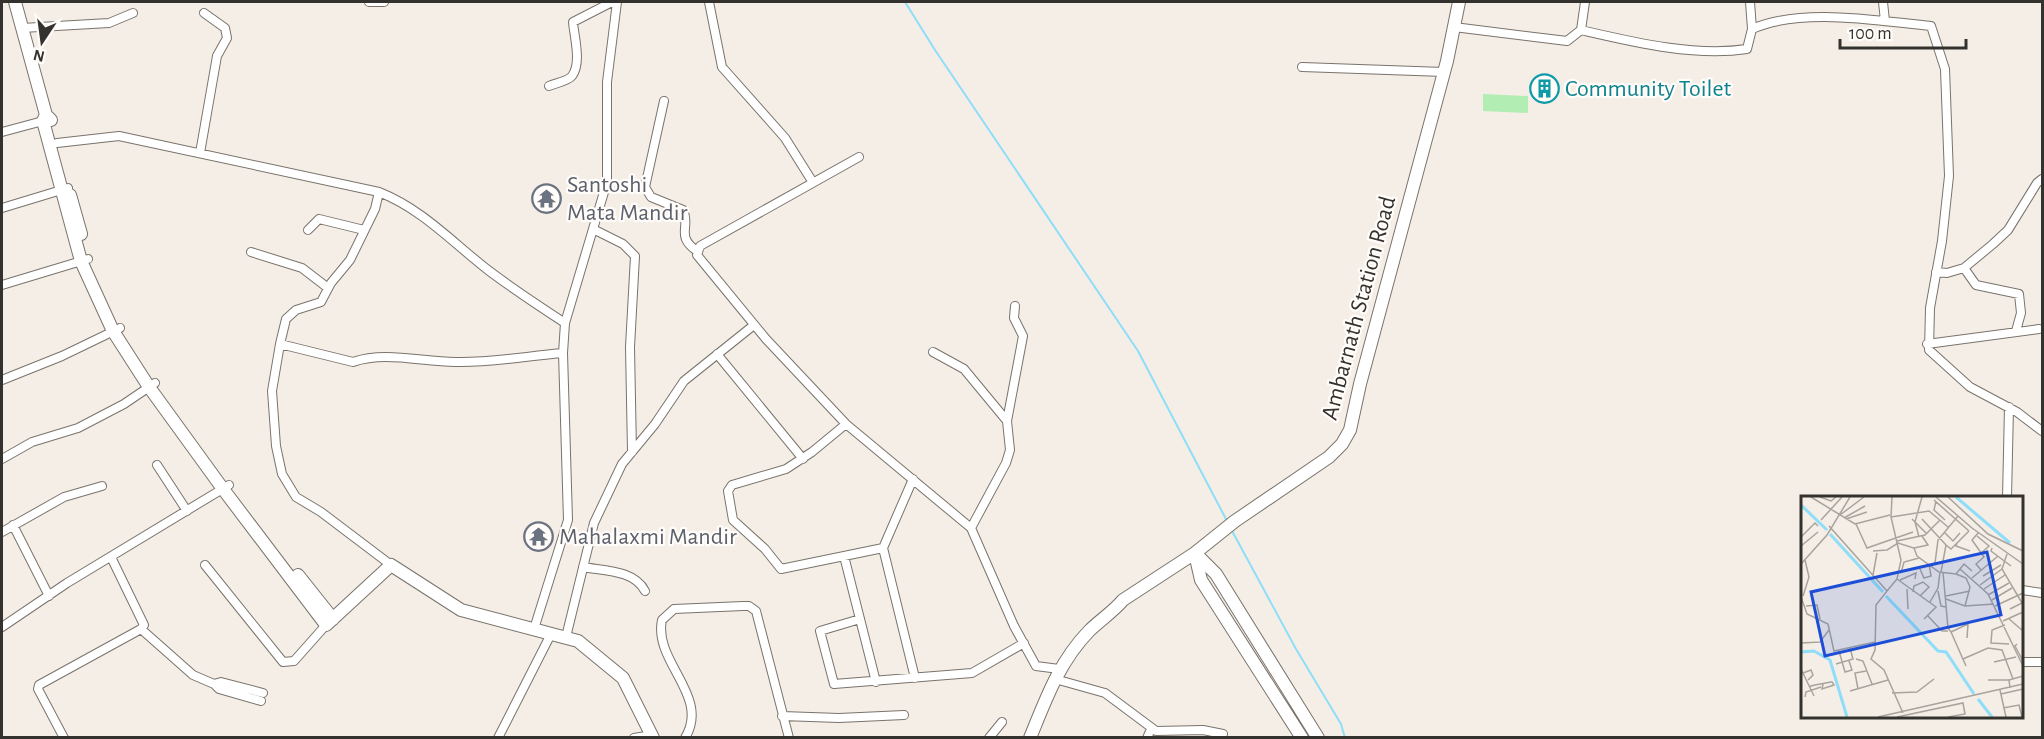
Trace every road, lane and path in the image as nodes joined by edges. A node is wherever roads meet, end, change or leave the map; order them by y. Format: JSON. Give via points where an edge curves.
{"nodes":[{"id":1,"x":15,"y":2,"type":"edge"},
{"id":2,"x":369,"y":2,"type":"edge"},
{"id":3,"x":384,"y":2,"type":"edge"},
{"id":4,"x":612,"y":2,"type":"edge"},
{"id":5,"x":617,"y":2,"type":"edge"},
{"id":6,"x":709,"y":2,"type":"edge"},
{"id":7,"x":1460,"y":2,"type":"edge"},
{"id":8,"x":1586,"y":2,"type":"edge"},
{"id":9,"x":1750,"y":2,"type":"edge"},
{"id":10,"x":1883,"y":2,"type":"edge"},
{"id":11,"x":204,"y":13,"type":"dead end"},
{"id":12,"x":133,"y":14,"type":"dead end"},
{"id":13,"x":1885,"y":21,"type":"junction"},
{"id":14,"x":1454,"y":27,"type":"junction"},
{"id":15,"x":22,"y":28,"type":"junction"},
{"id":16,"x":1752,"y":29,"type":"junction"},
{"id":17,"x":1581,"y":30,"type":"junction"},
{"id":18,"x":1302,"y":67,"type":"dead end"},
{"id":19,"x":1444,"y":72,"type":"junction"},
{"id":20,"x":549,"y":86,"type":"dead end"},
{"id":21,"x":664,"y":101,"type":"dead end"},
{"id":22,"x":45,"y":118,"type":"junction"},
{"id":23,"x":2,"y":132,"type":"edge"},
{"id":24,"x":57,"y":143,"type":"junction"},
{"id":25,"x":200,"y":153,"type":"junction"},
{"id":26,"x":860,"y":157,"type":"dead end"},
{"id":27,"x":2043,"y":179,"type":"edge"},
{"id":28,"x":812,"y":181,"type":"junction"},
{"id":29,"x":64,"y":189,"type":"junction"},
{"id":30,"x":379,"y":192,"type":"junction"},
{"id":31,"x":2,"y":208,"type":"edge"},
{"id":32,"x":593,"y":229,"type":"junction"},
{"id":33,"x":308,"y":230,"type":"dead end"},
{"id":34,"x":364,"y":230,"type":"junction"},
{"id":35,"x":697,"y":251,"type":"junction"},
{"id":36,"x":251,"y":252,"type":"dead end"},
{"id":37,"x":85,"y":260,"type":"junction"},
{"id":38,"x":1964,"y":268,"type":"junction"},
{"id":39,"x":1936,"y":272,"type":"junction"},
{"id":40,"x":2,"y":285,"type":"edge"},
{"id":41,"x":328,"y":288,"type":"junction"},
{"id":42,"x":1015,"y":306,"type":"dead end"},
{"id":43,"x":565,"y":323,"type":"junction"},
{"id":44,"x":754,"y":325,"type":"junction"},
{"id":45,"x":116,"y":329,"type":"junction"},
{"id":46,"x":2039,"y":329,"type":"dead end"},
{"id":47,"x":2016,"y":331,"type":"junction"},
{"id":48,"x":280,"y":344,"type":"junction"},
{"id":49,"x":1927,"y":344,"type":"junction"},
{"id":50,"x":933,"y":352,"type":"dead end"},
{"id":51,"x":563,"y":353,"type":"junction"},
{"id":52,"x":717,"y":354,"type":"junction"},
{"id":53,"x":2,"y":380,"type":"edge"},
{"id":54,"x":152,"y":385,"type":"junction"},
{"id":55,"x":2009,"y":407,"type":"junction"},
{"id":56,"x":1007,"y":421,"type":"junction"},
{"id":57,"x":846,"y":424,"type":"junction"},
{"id":58,"x":2043,"y":431,"type":"edge"},
{"id":59,"x":632,"y":452,"type":"junction"},
{"id":60,"x":2,"y":459,"type":"edge"},
{"id":61,"x":803,"y":459,"type":"junction"},
{"id":62,"x":157,"y":465,"type":"dead end"},
{"id":63,"x":913,"y":479,"type":"junction"},
{"id":64,"x":102,"y":486,"type":"dead end"},
{"id":65,"x":226,"y":487,"type":"junction"},
{"id":66,"x":2007,"y":496,"type":"edge"},
{"id":67,"x":187,"y":511,"type":"junction"},
{"id":68,"x":13,"y":525,"type":"junction"},
{"id":69,"x":971,"y":528,"type":"junction"},
{"id":70,"x":2,"y":532,"type":"edge"},
{"id":71,"x":883,"y":548,"type":"junction"},
{"id":72,"x":1195,"y":553,"type":"junction"},
{"id":73,"x":844,"y":556,"type":"junction"},
{"id":74,"x":111,"y":557,"type":"junction"},
{"id":75,"x":205,"y":565,"type":"dead end"},
{"id":76,"x":391,"y":565,"type":"junction"},
{"id":77,"x":583,"y":567,"type":"junction"},
{"id":78,"x":2023,"y":590,"type":"edge"},
{"id":79,"x":645,"y":591,"type":"dead end"},
{"id":80,"x":2043,"y":593,"type":"edge"},
{"id":81,"x":49,"y":596,"type":"junction"},
{"id":82,"x":860,"y":619,"type":"junction"},
{"id":83,"x":329,"y":622,"type":"junction"},
{"id":84,"x":2,"y":627,"type":"edge"},
{"id":85,"x":141,"y":629,"type":"junction"},
{"id":86,"x":534,"y":629,"type":"junction"},
{"id":87,"x":551,"y":634,"type":"junction"},
{"id":88,"x":566,"y":638,"type":"junction"},
{"id":89,"x":1024,"y":643,"type":"junction"},
{"id":90,"x":2023,"y":662,"type":"edge"},
{"id":91,"x":2043,"y":662,"type":"edge"},
{"id":92,"x":1057,"y":674,"type":"junction"},
{"id":93,"x":915,"y":678,"type":"junction"},
{"id":94,"x":876,"y":682,"type":"junction"},
{"id":95,"x":262,"y":697,"type":"dead end"},
{"id":96,"x":904,"y":715,"type":"dead end"},
{"id":97,"x":782,"y":716,"type":"junction"},
{"id":98,"x":1002,"y":722,"type":"dead end"},
{"id":99,"x":1149,"y":733,"type":"edge"},
{"id":100,"x":1223,"y":734,"type":"dead end"},
{"id":101,"x":652,"y":736,"type":"edge"},
{"id":102,"x":64,"y":738,"type":"edge"},
{"id":103,"x":498,"y":738,"type":"edge"},
{"id":104,"x":634,"y":738,"type":"edge"},
{"id":105,"x":685,"y":738,"type":"edge"},
{"id":106,"x":789,"y":738,"type":"edge"},
{"id":107,"x":989,"y":738,"type":"edge"},
{"id":108,"x":1030,"y":738,"type":"edge"},
{"id":109,"x":1302,"y":738,"type":"edge"},
{"id":110,"x":1318,"y":738,"type":"edge"}],
"edges":[{"from":1,"to":15,"type":"street"},
{"from":2,"to":3,"type":"street"},
{"from":4,"to":20,"type":"street","via":[[573,22],[573,74]]},
{"from":5,"to":32,"type":"street","via":[[608,82],[607,182]]},
{"from":6,"to":28,"type":"street","via":[[722,67],[785,138]]},
{"from":7,"to":14,"type":"street","name":"Ambarnath Station Road"},
{"from":8,"to":17,"type":"street"},
{"from":9,"to":16,"type":"street"},
{"from":10,"to":13,"type":"street"},
{"from":11,"to":25,"type":"street","via":[[225,28],[227,38],[217,56]]},
{"from":12,"to":15,"type":"street","via":[[109,23]]},
{"from":13,"to":16,"type":"street","via":[[1785,19]]},
{"from":13,"to":39,"type":"street","via":[[1931,26],[1945,69],[1949,176]]},
{"from":14,"to":17,"type":"street","via":[[1567,40]]},
{"from":14,"to":19,"type":"street","name":"Ambarnath Station Road"},
{"from":15,"to":22,"type":"street"},
{"from":16,"to":17,"type":"street","via":[[1747,50],[1726,52]]},
{"from":18,"to":19,"type":"street"},
{"from":19,"to":72,"type":"street","name":"Ambarnath Station Road","via":[[1350,430],[1329,458]]},
{"from":21,"to":35,"type":"street","via":[[645,187],[651,197],[683,210],[684,235],[689,246]]},
{"from":22,"to":23,"type":"street"},
{"from":22,"to":24,"type":"street","via":[[51,120]]},
{"from":22,"to":29,"type":"street"},
{"from":24,"to":25,"type":"street","via":[[119,136]]},
{"from":24,"to":29,"type":"street"},
{"from":25,"to":30,"type":"street"},
{"from":26,"to":28,"type":"street"},
{"from":27,"to":38,"type":"street","via":[[2008,230]]},
{"from":28,"to":35,"type":"street"},
{"from":29,"to":31,"type":"street"},
{"from":29,"to":37,"type":"street"},
{"from":30,"to":34,"type":"street"},
{"from":30,"to":43,"type":"street","via":[[425,217],[486,269]]},
{"from":32,"to":43,"type":"street"},
{"from":32,"to":59,"type":"street","via":[[633,250],[636,256],[630,359]]},
{"from":33,"to":34,"type":"street","via":[[319,219]]},
{"from":34,"to":41,"type":"street","via":[[350,260]]},
{"from":35,"to":44,"type":"street","via":[[699,259]]},
{"from":36,"to":41,"type":"street","via":[[302,268]]},
{"from":37,"to":40,"type":"street"},
{"from":37,"to":45,"type":"street"},
{"from":38,"to":39,"type":"street"},
{"from":38,"to":47,"type":"street","via":[[1976,285],[2019,294],[2021,313]]},
{"from":39,"to":49,"type":"street"},
{"from":41,"to":48,"type":"street","via":[[321,302],[296,310],[286,319]]},
{"from":42,"to":56,"type":"street","via":[[1014,318],[1023,336]]},
{"from":43,"to":51,"type":"street"},
{"from":44,"to":52,"type":"street"},
{"from":44,"to":57,"type":"street"},
{"from":45,"to":53,"type":"street"},
{"from":45,"to":54,"type":"street"},
{"from":46,"to":47,"type":"street"},
{"from":47,"to":49,"type":"street"},
{"from":48,"to":51,"type":"street","via":[[353,362],[390,357],[471,362]]},
{"from":48,"to":76,"type":"street","via":[[272,391],[282,474],[296,497]]},
{"from":49,"to":55,"type":"street","via":[[1931,354],[1970,387]]},
{"from":50,"to":56,"type":"street","via":[[964,369]]},
{"from":51,"to":86,"type":"street","via":[[568,520]]},
{"from":52,"to":59,"type":"street","via":[[684,381]]},
{"from":52,"to":61,"type":"street"},
{"from":54,"to":60,"type":"street","via":[[78,428],[32,442]]},
{"from":54,"to":65,"type":"street"},
{"from":55,"to":58,"type":"street"},
{"from":55,"to":66,"type":"street"},
{"from":56,"to":69,"type":"street","via":[[1011,440],[1006,463]]},
{"from":57,"to":61,"type":"street"},
{"from":57,"to":63,"type":"street"},
{"from":59,"to":77,"type":"street","via":[[608,489]]},
{"from":61,"to":73,"type":"street","via":[[786,469],[732,486],[726,495],[733,520],[781,569]]},
{"from":62,"to":67,"type":"street"},
{"from":63,"to":69,"type":"street"},
{"from":63,"to":71,"type":"street"},
{"from":64,"to":68,"type":"street","via":[[64,497]]},
{"from":65,"to":67,"type":"street"},
{"from":65,"to":83,"type":"street"},
{"from":67,"to":74,"type":"street"},
{"from":68,"to":70,"type":"street"},
{"from":68,"to":81,"type":"street"},
{"from":69,"to":89,"type":"street"},
{"from":71,"to":73,"type":"street"},
{"from":71,"to":93,"type":"street"},
{"from":72,"to":92,"type":"street","name":"Ambarnath Station Road","via":[[1123,600],[1090,630]]},
{"from":72,"to":109,"type":"street","via":[[1201,580]]},
{"from":72,"to":110,"type":"street","via":[[1216,574]]},
{"from":73,"to":82,"type":"street"},
{"from":74,"to":81,"type":"street"},
{"from":74,"to":85,"type":"street","via":[[142,619]]},
{"from":75,"to":83,"type":"street","via":[[284,662],[294,661]]},
{"from":76,"to":83,"type":"street"},
{"from":76,"to":86,"type":"street","via":[[461,610]]},
{"from":77,"to":79,"type":"street","via":[[631,576],[641,582]]},
{"from":77,"to":88,"type":"street"},
{"from":78,"to":80,"type":"street"},
{"from":81,"to":84,"type":"street"},
{"from":82,"to":94,"type":"street"},
{"from":82,"to":94,"type":"street","via":[[820,631],[832,682]]},
{"from":85,"to":95,"type":"street","via":[[193,675]]},
{"from":85,"to":102,"type":"street","via":[[39,685]]},
{"from":86,"to":87,"type":"street"},
{"from":87,"to":88,"type":"street"},
{"from":87,"to":103,"type":"street"},
{"from":88,"to":101,"type":"street","via":[[578,641],[623,678]]},
{"from":89,"to":92,"type":"street","via":[[1036,666]]},
{"from":89,"to":93,"type":"street","via":[[972,673]]},
{"from":90,"to":91,"type":"street"},
{"from":92,"to":99,"type":"street","via":[[1105,693]]},
{"from":92,"to":108,"type":"street","name":"Ambarnath Station Road"},
{"from":93,"to":94,"type":"street"},
{"from":96,"to":97,"type":"street"},
{"from":97,"to":105,"type":"street","via":[[753,608],[674,609],[662,620],[660,629],[688,695],[692,722]]},
{"from":97,"to":106,"type":"street"},
{"from":98,"to":107,"type":"street"},
{"from":99,"to":100,"type":"street","via":[[1203,730]]},
{"from":101,"to":104,"type":"street"}]}
